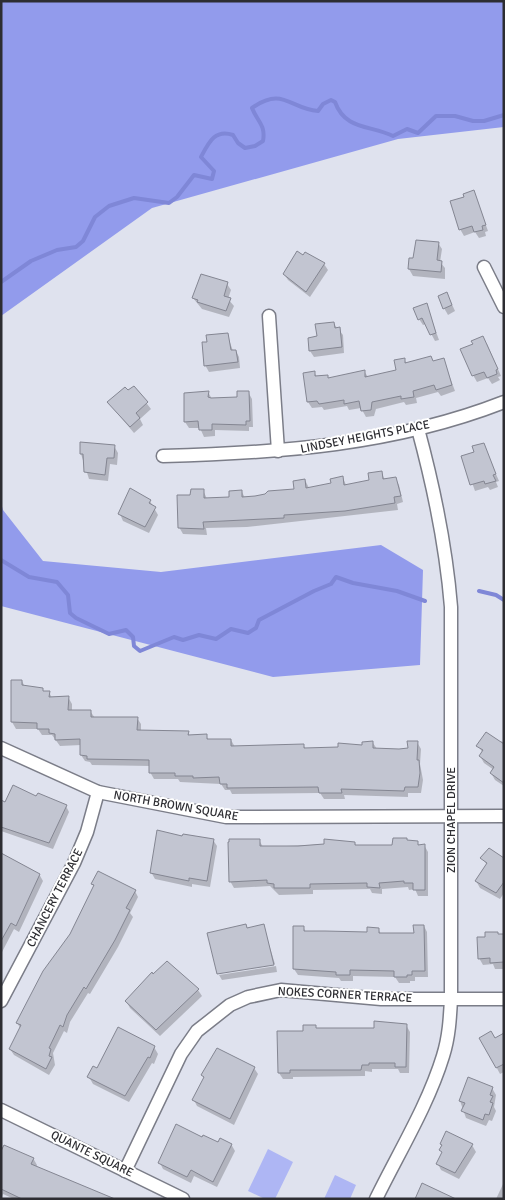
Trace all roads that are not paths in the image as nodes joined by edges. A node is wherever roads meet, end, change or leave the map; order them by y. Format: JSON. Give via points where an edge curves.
{"nodes":[{"id":1,"x":484,"y":267,"type":"dead end"},
{"id":2,"x":504,"y":307,"type":"edge"},
{"id":3,"x":269,"y":316,"type":"dead end"},
{"id":4,"x":504,"y":402,"type":"edge"},
{"id":5,"x":418,"y":429,"type":"junction"},
{"id":6,"x":278,"y":451,"type":"junction"},
{"id":7,"x":163,"y":456,"type":"dead end"},
{"id":8,"x":1,"y":748,"type":"edge"},
{"id":9,"x":98,"y":792,"type":"junction"},
{"id":10,"x":504,"y":816,"type":"edge"},
{"id":11,"x":451,"y":817,"type":"junction"},
{"id":12,"x":451,"y":999,"type":"junction"},
{"id":13,"x":504,"y":999,"type":"edge"},
{"id":14,"x":1,"y":1001,"type":"edge"},
{"id":15,"x":1,"y":1110,"type":"edge"},
{"id":16,"x":125,"y":1171,"type":"junction"},
{"id":17,"x":183,"y":1199,"type":"edge"},
{"id":18,"x":376,"y":1199,"type":"edge"}],
"edges":[{"from":1,"to":2,"type":"street"},
{"from":3,"to":6,"type":"street"},
{"from":4,"to":5,"type":"street","name":"LINDSEY HEIGHTS PLACE"},
{"from":5,"to":6,"type":"street","name":"LINDSEY HEIGHTS PLACE","via":[[309,449]]},
{"from":5,"to":11,"type":"street","name":"ZION CHAPEL DRIVE","via":[[436,494],[448,566],[451,607]]},
{"from":6,"to":7,"type":"street","name":"LINDSEY HEIGHTS PLACE"},
{"from":8,"to":9,"type":"street","name":"NORTH BROWN SQUARE"},
{"from":9,"to":11,"type":"street","name":"NORTH BROWN SQUARE","via":[[226,816]]},
{"from":9,"to":14,"type":"street","name":"CHANCERY TERRACE","via":[[74,863]]},
{"from":10,"to":11,"type":"street","name":"NORTH BROWN SQUARE"},
{"from":11,"to":12,"type":"street","name":"ZION CHAPEL DRIVE"},
{"from":12,"to":13,"type":"street","name":"NOKES CORNER TERRACE"},
{"from":12,"to":16,"type":"street","name":"NOKES CORNER TERRACE","via":[[350,998],[281,990],[262,992],[230,1005],[197,1031],[181,1054]]},
{"from":12,"to":18,"type":"street","name":"ZION CHAPEL DRIVE","via":[[449,1029],[435,1078]]},
{"from":15,"to":16,"type":"street","name":"QUANTE SQUARE"},
{"from":16,"to":17,"type":"street","name":"QUANTE SQUARE"}]}
